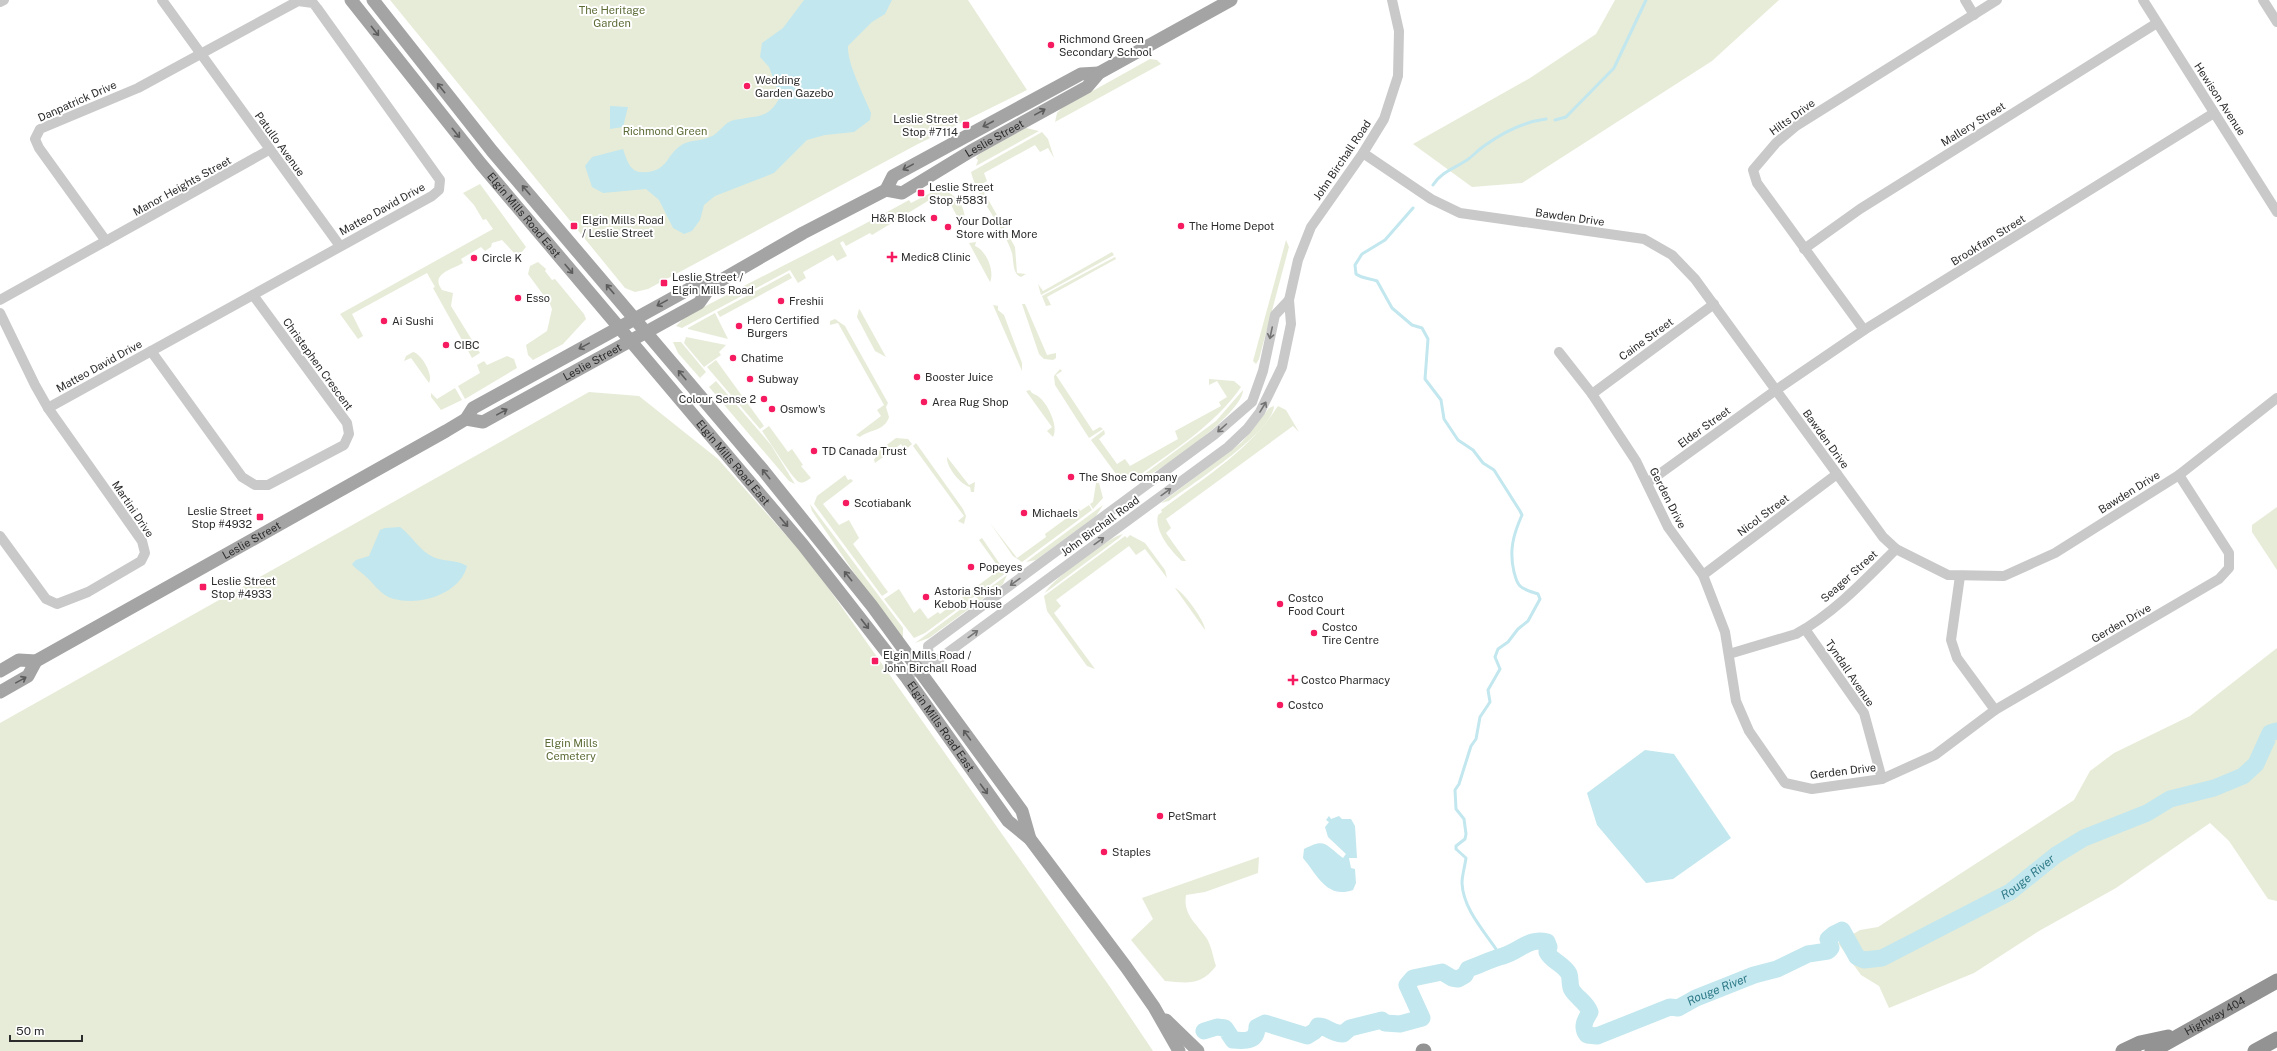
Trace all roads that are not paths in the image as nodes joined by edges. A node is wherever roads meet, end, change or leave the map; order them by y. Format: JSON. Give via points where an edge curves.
{"nodes":[{"id":1,"x":4,"y":0,"type":"edge"},
{"id":2,"x":162,"y":0,"type":"edge"},
{"id":3,"x":351,"y":0,"type":"edge"},
{"id":4,"x":373,"y":0,"type":"edge"},
{"id":5,"x":1231,"y":0,"type":"edge"},
{"id":6,"x":1382,"y":0,"type":"edge"},
{"id":7,"x":1965,"y":0,"type":"edge"},
{"id":8,"x":1997,"y":0,"type":"edge"},
{"id":9,"x":2143,"y":0,"type":"edge"},
{"id":10,"x":2263,"y":0,"type":"edge"},
{"id":11,"x":0,"y":2,"type":"edge"},
{"id":12,"x":1392,"y":3,"type":"edge"},
{"id":13,"x":1974,"y":14,"type":"junction"},
{"id":14,"x":2277,"y":22,"type":"edge"},
{"id":15,"x":2157,"y":23,"type":"junction"},
{"id":16,"x":202,"y":54,"type":"junction"},
{"id":17,"x":1099,"y":73,"type":"junction"},
{"id":18,"x":2214,"y":113,"type":"junction"},
{"id":19,"x":269,"y":150,"type":"junction"},
{"id":20,"x":1363,"y":153,"type":"junction"},
{"id":21,"x":886,"y":190,"type":"junction"},
{"id":22,"x":2277,"y":212,"type":"edge"},
{"id":23,"x":106,"y":242,"type":"junction"},
{"id":24,"x":340,"y":246,"type":"junction"},
{"id":25,"x":1804,"y":249,"type":"junction"},
{"id":26,"x":711,"y":286,"type":"junction"},
{"id":27,"x":254,"y":295,"type":"junction"},
{"id":28,"x":0,"y":300,"type":"edge"},
{"id":29,"x":1288,"y":300,"type":"junction"},
{"id":30,"x":1714,"y":304,"type":"junction"},
{"id":31,"x":0,"y":313,"type":"edge"},
{"id":32,"x":636,"y":318,"type":"junction"},
{"id":33,"x":618,"y":327,"type":"junction"},
{"id":34,"x":1864,"y":330,"type":"junction"},
{"id":35,"x":647,"y":333,"type":"junction"},
{"id":36,"x":630,"y":342,"type":"junction"},
{"id":37,"x":151,"y":351,"type":"junction"},
{"id":38,"x":1559,"y":352,"type":"dead end"},
{"id":39,"x":1776,"y":390,"type":"junction"},
{"id":40,"x":1592,"y":394,"type":"junction"},
{"id":41,"x":2277,"y":398,"type":"edge"},
{"id":42,"x":48,"y":408,"type":"junction"},
{"id":43,"x":466,"y":420,"type":"junction"},
{"id":44,"x":1837,"y":474,"type":"junction"},
{"id":45,"x":2179,"y":475,"type":"junction"},
{"id":46,"x":1647,"y":484,"type":"junction"},
{"id":47,"x":0,"y":536,"type":"edge"},
{"id":48,"x":1896,"y":549,"type":"junction"},
{"id":49,"x":1703,"y":575,"type":"junction"},
{"id":50,"x":1960,"y":576,"type":"junction"},
{"id":51,"x":1805,"y":629,"type":"junction"},
{"id":52,"x":1729,"y":654,"type":"junction"},
{"id":53,"x":36,"y":661,"type":"junction"},
{"id":54,"x":924,"y":666,"type":"junction"},
{"id":55,"x":0,"y":671,"type":"edge"},
{"id":56,"x":906,"y":677,"type":"junction"},
{"id":57,"x":0,"y":692,"type":"edge"},
{"id":58,"x":1995,"y":710,"type":"junction"},
{"id":59,"x":1882,"y":779,"type":"junction"},
{"id":60,"x":1030,"y":839,"type":"junction"},
{"id":61,"x":2277,"y":981,"type":"edge"},
{"id":62,"x":1154,"y":1007,"type":"junction"},
{"id":63,"x":2179,"y":1035,"type":"junction"},
{"id":64,"x":2277,"y":1039,"type":"edge"},
{"id":65,"x":2277,"y":1047,"type":"edge"},
{"id":66,"x":1179,"y":1051,"type":"edge"},
{"id":67,"x":1198,"y":1051,"type":"edge"},
{"id":68,"x":2123,"y":1051,"type":"edge"},
{"id":69,"x":2152,"y":1051,"type":"edge"},
{"id":70,"x":2255,"y":1051,"type":"edge"},
{"id":71,"x":2272,"y":1051,"type":"edge"}],
"edges":[{"from":1,"to":11,"type":"street"},
{"from":2,"to":16,"type":"street","name":"Patullo Avenue"},
{"from":3,"to":33,"type":"main road","name":"Elgin Mills Road East","one_way":true,"via":[[476,158]]},
{"from":32,"to":4,"type":"main road","name":"Elgin Mills Road East","one_way":true,"via":[[492,151]]},
{"from":5,"to":17,"type":"main road","name":"Leslie Street"},
{"from":6,"to":12,"type":"street","name":"John Birchall Road"},
{"from":7,"to":13,"type":"street"},
{"from":8,"to":13,"type":"street","name":"Hilts Drive"},
{"from":9,"to":15,"type":"street","name":"Hewison Avenue"},
{"from":10,"to":14,"type":"street"},
{"from":12,"to":20,"type":"street","name":"John Birchall Road","via":[[1399,32],[1398,76],[1384,119]]},
{"from":13,"to":25,"type":"street","name":"Hilts Drive","via":[[1796,126],[1755,166],[1754,179]]},
{"from":15,"to":18,"type":"street","name":"Hewison Avenue"},
{"from":15,"to":25,"type":"street","name":"Mallery Street","via":[[1860,209]]},
{"from":16,"to":19,"type":"street","name":"Patullo Avenue"},
{"from":16,"to":23,"type":"street","name":"Danpatrick Drive","via":[[138,88],[46,125],[38,132],[35,139],[39,148]]},
{"from":16,"to":24,"type":"street","name":"Matteo David Drive","via":[[294,3],[307,1],[317,8],[364,72],[437,174],[440,185],[436,193]]},
{"from":21,"to":17,"type":"main road","name":"Leslie Street","one_way":true,"via":[[902,193],[971,151],[1087,87]]},
{"from":17,"to":21,"type":"main road","name":"Leslie Street","one_way":true,"via":[[1081,74],[963,137],[892,176]]},
{"from":18,"to":22,"type":"street","name":"Hewison Avenue"},
{"from":18,"to":34,"type":"street","name":"Brookfam Street"},
{"from":19,"to":23,"type":"street","name":"Manor Heights Street"},
{"from":19,"to":24,"type":"street","name":"Patullo Avenue"},
{"from":20,"to":29,"type":"street","name":"John Birchall Road","via":[[1311,226],[1298,260]]},
{"from":20,"to":30,"type":"street","name":"Bawden Drive","via":[[1431,199],[1460,214],[1644,239],[1672,256],[1695,279]]},
{"from":21,"to":26,"type":"main road","name":"Leslie Street","via":[[802,233]]},
{"from":23,"to":28,"type":"street","name":"Manor Heights Street"},
{"from":24,"to":27,"type":"street","name":"Matteo David Drive"},
{"from":25,"to":34,"type":"street","name":"Hilts Drive"},
{"from":26,"to":32,"type":"main road","name":"Leslie Street","one_way":true,"via":[[691,288]]},
{"from":26,"to":35,"type":"main road","name":"Leslie Street","via":[[699,303]]},
{"from":27,"to":37,"type":"street","name":"Matteo David Drive"},
{"from":27,"to":37,"type":"street","name":"Christephen Crescent","via":[[346,423],[349,434],[344,445],[268,485],[255,485],[242,477]]},
{"from":29,"to":54,"type":"street","name":"John Birchall Road","one_way":true,"via":[[1275,315],[1263,371],[1252,402],[1214,435],[928,646]]},
{"from":54,"to":29,"type":"street","name":"John Birchall Road","one_way":true,"via":[[945,654],[1207,462],[1247,429],[1266,403],[1282,367],[1292,324]]},
{"from":30,"to":39,"type":"street","name":"Bawden Drive"},
{"from":30,"to":40,"type":"street","name":"Caine Street"},
{"from":31,"to":42,"type":"street","name":"Martini Drive"},
{"from":32,"to":33,"type":"main road","name":"Leslie Street"},
{"from":32,"to":35,"type":"main road","name":"Elgin Mills Road East"},
{"from":33,"to":36,"type":"main road","name":"Elgin Mills Road East"},
{"from":33,"to":43,"type":"main road","name":"Leslie Street","one_way":true,"via":[[473,408]]},
{"from":34,"to":39,"type":"street","name":"Brookfam Street"},
{"from":35,"to":36,"type":"main road","name":"Leslie Street"},
{"from":54,"to":35,"type":"main road","name":"Elgin Mills Road East","one_way":true},
{"from":43,"to":36,"type":"main road","name":"Leslie Street","one_way":true,"via":[[484,422]]},
{"from":36,"to":56,"type":"main road","name":"Elgin Mills Road East","one_way":true,"via":[[803,545]]},
{"from":37,"to":42,"type":"street","name":"Matteo David Drive"},
{"from":38,"to":40,"type":"street","name":"Gerden Drive"},
{"from":39,"to":44,"type":"street","name":"Bawden Drive"},
{"from":39,"to":46,"type":"street","name":"Elder Street"},
{"from":40,"to":46,"type":"street","name":"Gerden Drive","via":[[1636,461]]},
{"from":41,"to":45,"type":"street","name":"Bawden Drive"},
{"from":42,"to":47,"type":"street","name":"Martini Drive","via":[[142,541],[145,556],[138,563],[88,592],[57,604],[46,599]]},
{"from":43,"to":53,"type":"main road","name":"Leslie Street"},
{"from":44,"to":48,"type":"street","name":"Bawden Drive","via":[[1883,537]]},
{"from":44,"to":49,"type":"street","name":"Nicol Street"},
{"from":45,"to":50,"type":"street","name":"Bawden Drive","via":[[2055,553],[2004,576]]},
{"from":45,"to":58,"type":"street","name":"Gerden Drive","via":[[2228,553],[2229,568],[2219,579]]},
{"from":46,"to":49,"type":"street","name":"Gerden Drive","via":[[1668,527]]},
{"from":48,"to":50,"type":"street","name":"Bawden Drive","via":[[1948,575]]},
{"from":48,"to":51,"type":"street","name":"Seager Street","via":[[1843,600]]},
{"from":49,"to":52,"type":"street","name":"Gerden Drive","via":[[1725,632]]},
{"from":50,"to":58,"type":"street","via":[[1951,640],[1957,658]]},
{"from":51,"to":52,"type":"street","name":"Seager Street"},
{"from":51,"to":59,"type":"street","name":"Tyndall Avenue","via":[[1864,713]]},
{"from":52,"to":59,"type":"street","name":"Gerden Drive","via":[[1736,701],[1749,731],[1785,783],[1812,789]]},
{"from":53,"to":55,"type":"main road","name":"Leslie Street","via":[[19,660]]},
{"from":57,"to":53,"type":"main road","name":"Leslie Street","one_way":true,"via":[[28,676]]},
{"from":54,"to":56,"type":"street","name":"John Birchall Road"},
{"from":60,"to":54,"type":"main road","name":"Elgin Mills Road East","one_way":true,"via":[[1022,811]]},
{"from":56,"to":60,"type":"main road","name":"Elgin Mills Road East","one_way":true,"via":[[1008,821]]},
{"from":58,"to":59,"type":"street","name":"Gerden Drive","via":[[1935,755]]},
{"from":60,"to":62,"type":"main road","name":"Elgin Mills Road East"},
{"from":61,"to":63,"type":"highway","name":"Highway 404"},
{"from":62,"to":66,"type":"main road","name":"Elgin Mills Road East"},
{"from":62,"to":67,"type":"main road","name":"Elgin Mills Road East"},
{"from":63,"to":68,"type":"highway","via":[[2140,1043]]},
{"from":63,"to":69,"type":"highway","name":"Highway 404"},
{"from":64,"to":70,"type":"highway"},
{"from":65,"to":71,"type":"highway"}]}
